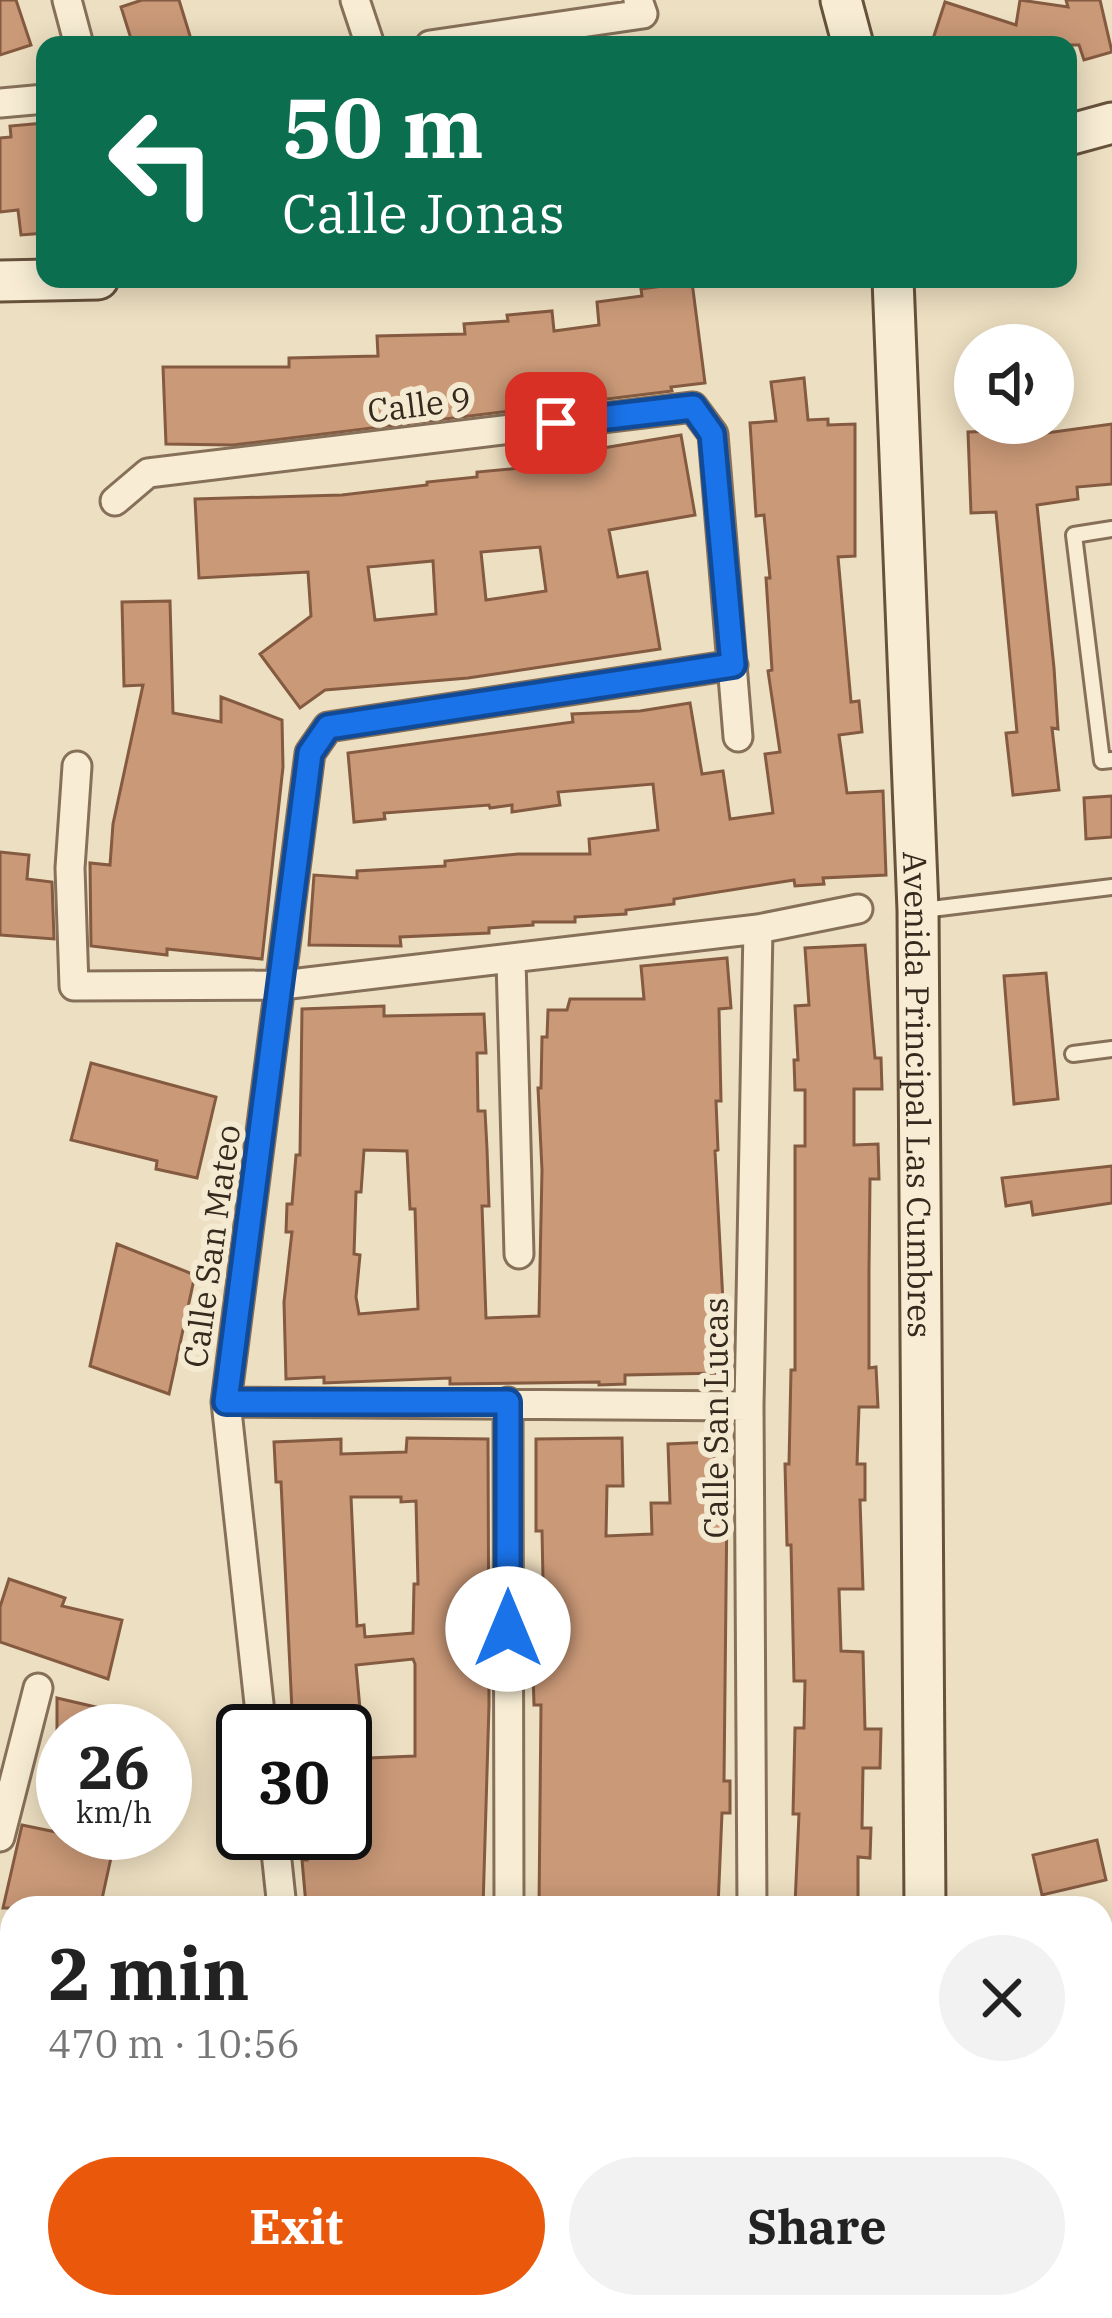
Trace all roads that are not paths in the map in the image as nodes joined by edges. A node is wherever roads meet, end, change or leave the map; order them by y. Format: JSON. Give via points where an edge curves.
{"nodes":[{"id":1,"x":67,"y":0,"type":"edge"},
{"id":2,"x":356,"y":0,"type":"edge"},
{"id":3,"x":841,"y":0,"type":"edge"},
{"id":4,"x":640,"y":7,"type":"edge"},
{"id":5,"x":77,"y":36,"type":"edge"},
{"id":6,"x":367,"y":36,"type":"edge"},
{"id":7,"x":480,"y":36,"type":"edge"},
{"id":8,"x":851,"y":36,"type":"edge"},
{"id":9,"x":36,"y":100,"type":"edge"},
{"id":10,"x":0,"y":104,"type":"edge"},
{"id":11,"x":1112,"y":123,"type":"edge"},
{"id":12,"x":1077,"y":133,"type":"edge"},
{"id":13,"x":36,"y":280,"type":"edge"},
{"id":14,"x":0,"y":281,"type":"edge"},
{"id":15,"x":893,"y":288,"type":"edge"},
{"id":16,"x":115,"y":501,"type":"dead end"},
{"id":17,"x":1112,"y":529,"type":"edge"},
{"id":18,"x":733,"y":665,"type":"junction"},
{"id":19,"x":738,"y":736,"type":"dead end"},
{"id":20,"x":1112,"y":760,"type":"edge"},
{"id":21,"x":77,"y":766,"type":"dead end"},
{"id":22,"x":1112,"y":887,"type":"edge"},
{"id":23,"x":857,"y":909,"type":"dead end"},
{"id":24,"x":918,"y":910,"type":"junction"},
{"id":25,"x":758,"y":929,"type":"junction"},
{"id":26,"x":511,"y":960,"type":"junction"},
{"id":27,"x":281,"y":985,"type":"junction"},
{"id":28,"x":1112,"y":1049,"type":"edge"},
{"id":29,"x":1073,"y":1054,"type":"dead end"},
{"id":30,"x":519,"y":1254,"type":"dead end"},
{"id":31,"x":226,"y":1402,"type":"junction"},
{"id":32,"x":508,"y":1402,"type":"junction"},
{"id":33,"x":749,"y":1406,"type":"junction"},
{"id":34,"x":38,"y":1688,"type":"dead end"},
{"id":35,"x":259,"y":1704,"type":"edge"},
{"id":36,"x":0,"y":1837,"type":"edge"},
{"id":37,"x":277,"y":1860,"type":"edge"},
{"id":38,"x":281,"y":1896,"type":"edge"},
{"id":39,"x":509,"y":1896,"type":"edge"},
{"id":40,"x":752,"y":1896,"type":"edge"},
{"id":41,"x":925,"y":1896,"type":"edge"}],
"edges":[{"from":1,"to":5,"type":"street"},
{"from":2,"to":6,"type":"street"},
{"from":3,"to":8,"type":"street"},
{"from":4,"to":7,"type":"street"},
{"from":9,"to":10,"type":"street"},
{"from":11,"to":12,"type":"street"},
{"from":13,"to":14,"type":"street"},
{"from":15,"to":24,"type":"street","name":"Avenida Principal Las Cumbres"},
{"from":16,"to":18,"type":"street","name":"Calle 9","via":[[148,473],[693,407],[712,434]]},
{"from":17,"to":20,"type":"lane","via":[[1074,535],[1102,761]]},
{"from":18,"to":19,"type":"street"},
{"from":18,"to":27,"type":"street","name":"Calle San Mateo","via":[[328,727],[310,753]]},
{"from":21,"to":27,"type":"street","via":[[74,986]]},
{"from":22,"to":24,"type":"lane"},
{"from":23,"to":25,"type":"street"},
{"from":24,"to":41,"type":"street","name":"Avenida Principal Las Cumbres"},
{"from":25,"to":26,"type":"street"},
{"from":25,"to":33,"type":"street","name":"Calle San Lucas"},
{"from":26,"to":27,"type":"street"},
{"from":26,"to":30,"type":"street"},
{"from":27,"to":31,"type":"street","name":"Calle San Mateo"},
{"from":28,"to":29,"type":"lane"},
{"from":31,"to":32,"type":"street"},
{"from":31,"to":35,"type":"street","name":"Calle San Mateo"},
{"from":32,"to":33,"type":"street"},
{"from":32,"to":39,"type":"street"},
{"from":33,"to":40,"type":"street","name":"Calle San Lucas"},
{"from":34,"to":36,"type":"street"},
{"from":37,"to":38,"type":"street"}]}
